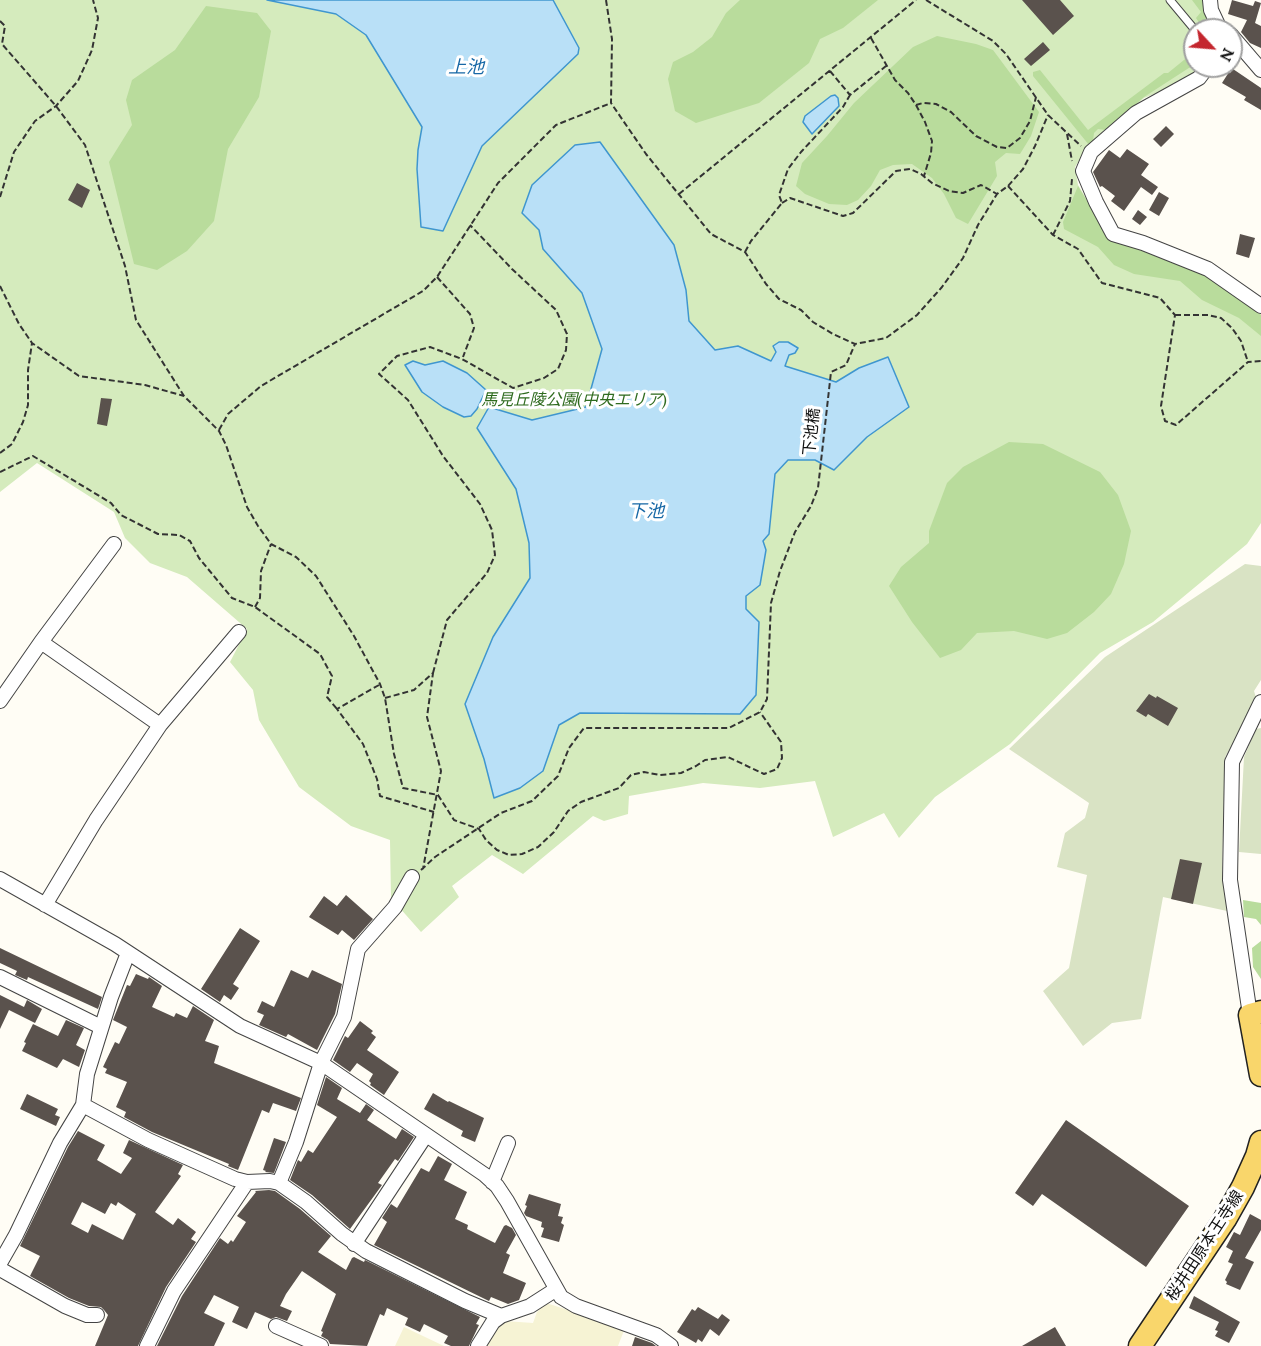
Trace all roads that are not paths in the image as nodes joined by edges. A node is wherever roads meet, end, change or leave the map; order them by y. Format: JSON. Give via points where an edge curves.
{"nodes":[{"id":1,"x":1170,"y":0,"type":"edge"},
{"id":2,"x":1210,"y":0,"type":"edge"},
{"id":3,"x":1185,"y":18,"type":"edge"},
{"id":4,"x":1215,"y":18,"type":"edge"},
{"id":5,"x":1243,"y":49,"type":"edge"},
{"id":6,"x":1261,"y":70,"type":"edge"},
{"id":7,"x":1199,"y":78,"type":"edge"},
{"id":8,"x":1261,"y":306,"type":"edge"},
{"id":9,"x":114,"y":544,"type":"dead end"},
{"id":10,"x":239,"y":632,"type":"dead end"},
{"id":11,"x":41,"y":642,"type":"junction"},
{"id":12,"x":0,"y":701,"type":"edge"},
{"id":13,"x":1261,"y":702,"type":"edge"},
{"id":14,"x":160,"y":725,"type":"junction"},
{"id":15,"x":417,"y":873,"type":"road end"},
{"id":16,"x":0,"y":879,"type":"edge"},
{"id":17,"x":45,"y":905,"type":"junction"},
{"id":18,"x":128,"y":953,"type":"junction"},
{"id":19,"x":0,"y":977,"type":"edge"},
{"id":20,"x":1256,"y":1014,"type":"edge"},
{"id":21,"x":101,"y":1028,"type":"junction"},
{"id":22,"x":321,"y":1064,"type":"junction"},
{"id":23,"x":1261,"y":1075,"type":"edge"},
{"id":24,"x":82,"y":1105,"type":"junction"},
{"id":25,"x":426,"y":1135,"type":"junction"},
{"id":26,"x":1261,"y":1142,"type":"edge"},
{"id":27,"x":508,"y":1143,"type":"dead end"},
{"id":28,"x":247,"y":1182,"type":"junction"},
{"id":29,"x":492,"y":1182,"type":"junction"},
{"id":30,"x":279,"y":1183,"type":"junction"},
{"id":31,"x":354,"y":1244,"type":"junction"},
{"id":32,"x":0,"y":1263,"type":"edge"},
{"id":33,"x":0,"y":1269,"type":"edge"},
{"id":34,"x":555,"y":1290,"type":"junction"},
{"id":35,"x":97,"y":1316,"type":"dead end"},
{"id":36,"x":501,"y":1316,"type":"junction"},
{"id":37,"x":276,"y":1326,"type":"dead end"},
{"id":38,"x":147,"y":1346,"type":"edge"},
{"id":39,"x":321,"y":1346,"type":"edge"},
{"id":40,"x":478,"y":1346,"type":"edge"},
{"id":41,"x":671,"y":1346,"type":"edge"},
{"id":42,"x":1140,"y":1346,"type":"edge"}],
"edges":[{"from":1,"to":3,"type":"lane"},
{"from":2,"to":4,"type":"street"},
{"from":5,"to":6,"type":"street"},
{"from":7,"to":8,"type":"street","via":[[1136,113],[1091,152],[1083,171],[1113,234],[1208,268]]},
{"from":9,"to":11,"type":"street"},
{"from":10,"to":14,"type":"street"},
{"from":11,"to":12,"type":"street"},
{"from":11,"to":14,"type":"street"},
{"from":13,"to":20,"type":"street","via":[[1232,762],[1230,880]]},
{"from":14,"to":17,"type":"street"},
{"from":15,"to":22,"type":"street","via":[[395,907],[358,949],[344,1017]]},
{"from":16,"to":17,"type":"street"},
{"from":17,"to":18,"type":"street"},
{"from":18,"to":21,"type":"street"},
{"from":18,"to":22,"type":"street","via":[[240,1026]]},
{"from":19,"to":21,"type":"street"},
{"from":20,"to":23,"type":"main road"},
{"from":21,"to":24,"type":"street"},
{"from":22,"to":25,"type":"street"},
{"from":22,"to":30,"type":"street"},
{"from":24,"to":28,"type":"street","via":[[148,1140]]},
{"from":24,"to":32,"type":"street"},
{"from":25,"to":29,"type":"street"},
{"from":25,"to":31,"type":"street"},
{"from":26,"to":42,"type":"main road","name":"桜井田原本王寺線","via":[[1225,1219]]},
{"from":27,"to":29,"type":"street"},
{"from":28,"to":30,"type":"street"},
{"from":28,"to":38,"type":"street","via":[[174,1291]]},
{"from":29,"to":34,"type":"street","via":[[507,1201]]},
{"from":30,"to":31,"type":"street"},
{"from":31,"to":36,"type":"street"},
{"from":33,"to":35,"type":"street","via":[[65,1306]]},
{"from":34,"to":36,"type":"street","via":[[530,1306]]},
{"from":34,"to":41,"type":"street","via":[[567,1302],[656,1335]]},
{"from":36,"to":40,"type":"street"},
{"from":37,"to":39,"type":"street"}]}
